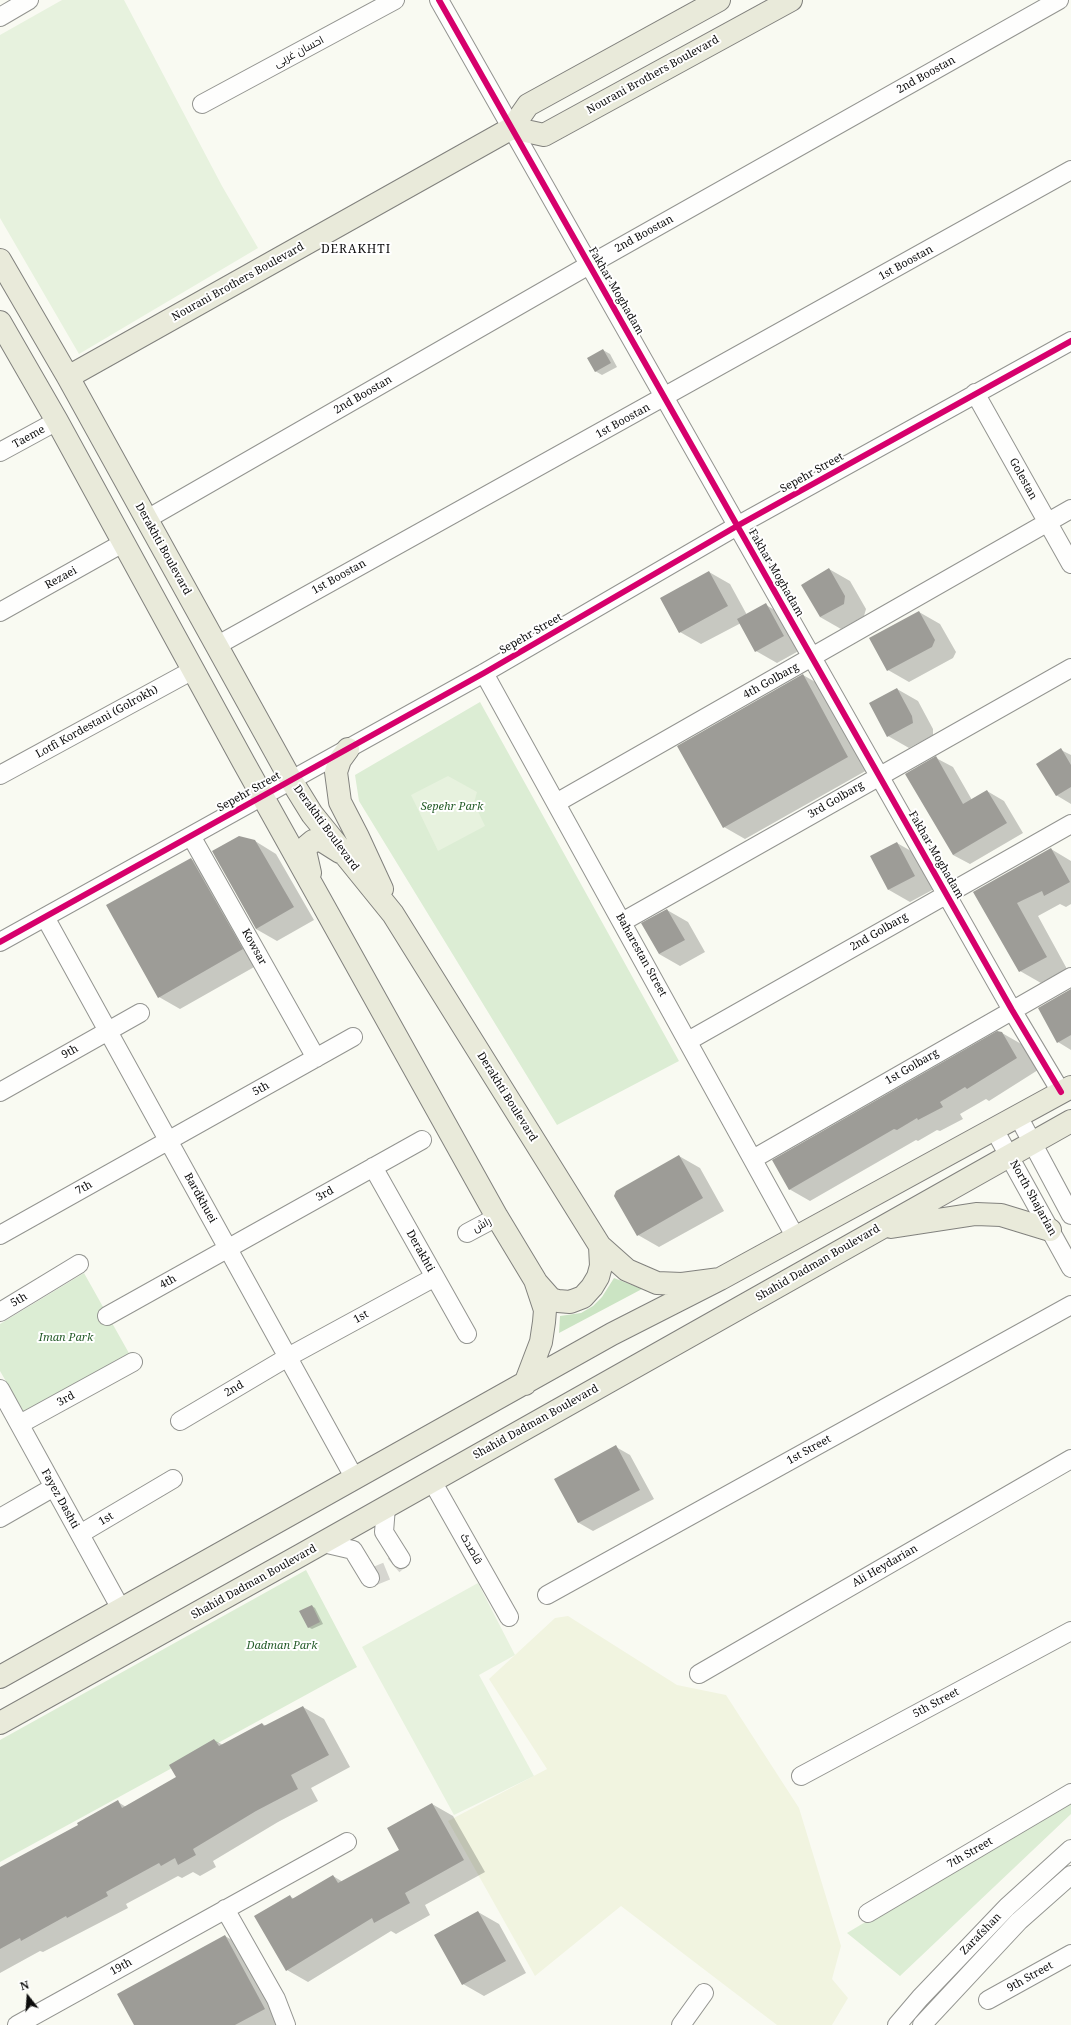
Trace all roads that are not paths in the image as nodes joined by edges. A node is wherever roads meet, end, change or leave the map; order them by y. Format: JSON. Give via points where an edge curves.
{"nodes":[{"id":1,"x":29,"y":0,"type":"edge"},
{"id":2,"x":395,"y":0,"type":"edge"},
{"id":3,"x":439,"y":0,"type":"edge"},
{"id":4,"x":719,"y":0,"type":"edge"},
{"id":5,"x":791,"y":0,"type":"edge"},
{"id":6,"x":1059,"y":0,"type":"edge"},
{"id":7,"x":1,"y":14,"type":"edge"},
{"id":8,"x":202,"y":104,"type":"dead end"},
{"id":9,"x":512,"y":128,"type":"junction"},
{"id":10,"x":1071,"y":170,"type":"edge"},
{"id":11,"x":0,"y":260,"type":"edge"},
{"id":12,"x":590,"y":265,"type":"junction"},
{"id":13,"x":0,"y":322,"type":"edge"},
{"id":14,"x":1071,"y":342,"type":"edge"},
{"id":15,"x":68,"y":377,"type":"junction"},
{"id":16,"x":975,"y":394,"type":"junction"},
{"id":17,"x":665,"y":397,"type":"junction"},
{"id":18,"x":57,"y":421,"type":"junction"},
{"id":19,"x":0,"y":452,"type":"edge"},
{"id":20,"x":1071,"y":509,"type":"edge"},
{"id":21,"x":147,"y":519,"type":"junction"},
{"id":22,"x":1048,"y":522,"type":"junction"},
{"id":23,"x":738,"y":526,"type":"junction"},
{"id":24,"x":123,"y":543,"type":"junction"},
{"id":25,"x":1071,"y":564,"type":"edge"},
{"id":26,"x":0,"y":612,"type":"edge"},
{"id":27,"x":216,"y":646,"type":"junction"},
{"id":28,"x":812,"y":658,"type":"junction"},
{"id":29,"x":1071,"y":668,"type":"edge"},
{"id":30,"x":193,"y":670,"type":"junction"},
{"id":31,"x":484,"y":673,"type":"junction"},
{"id":32,"x":248,"y":705,"type":"junction"},
{"id":33,"x":221,"y":719,"type":"junction"},
{"id":34,"x":348,"y":749,"type":"junction"},
{"id":35,"x":0,"y":775,"type":"edge"},
{"id":36,"x":879,"y":776,"type":"junction"},
{"id":37,"x":291,"y":780,"type":"junction"},
{"id":38,"x":262,"y":796,"type":"junction"},
{"id":39,"x":556,"y":803,"type":"junction"},
{"id":40,"x":1071,"y":824,"type":"edge"},
{"id":41,"x":192,"y":836,"type":"junction"},
{"id":42,"x":346,"y":857,"type":"junction"},
{"id":43,"x":314,"y":886,"type":"junction"},
{"id":44,"x":946,"y":894,"type":"junction"},
{"id":45,"x":393,"y":914,"type":"junction"},
{"id":46,"x":45,"y":917,"type":"junction"},
{"id":47,"x":622,"y":922,"type":"junction"},
{"id":48,"x":0,"y":942,"type":"edge"},
{"id":49,"x":1071,"y":976,"type":"edge"},
{"id":50,"x":1012,"y":1010,"type":"junction"},
{"id":51,"x":140,"y":1013,"type":"dead end"},
{"id":52,"x":108,"y":1031,"type":"junction"},
{"id":53,"x":353,"y":1037,"type":"dead end"},
{"id":54,"x":688,"y":1040,"type":"junction"},
{"id":55,"x":316,"y":1058,"type":"junction"},
{"id":56,"x":1066,"y":1090,"type":"edge"},
{"id":57,"x":0,"y":1092,"type":"edge"},
{"id":58,"x":1018,"y":1116,"type":"junction"},
{"id":59,"x":1071,"y":1121,"type":"edge"},
{"id":60,"x":994,"y":1129,"type":"junction"},
{"id":61,"x":422,"y":1140,"type":"dead end"},
{"id":62,"x":168,"y":1141,"type":"junction"},
{"id":63,"x":1031,"y":1142,"type":"junction"},
{"id":64,"x":1009,"y":1155,"type":"junction"},
{"id":65,"x":753,"y":1158,"type":"junction"},
{"id":66,"x":373,"y":1167,"type":"junction"},
{"id":67,"x":1071,"y":1215,"type":"edge"},
{"id":68,"x":497,"y":1217,"type":"junction"},
{"id":69,"x":878,"y":1229,"type":"junction"},
{"id":70,"x":1050,"y":1230,"type":"junction"},
{"id":71,"x":467,"y":1233,"type":"dead end"},
{"id":72,"x":0,"y":1235,"type":"edge"},
{"id":73,"x":796,"y":1238,"type":"junction"},
{"id":74,"x":600,"y":1246,"type":"junction"},
{"id":75,"x":228,"y":1248,"type":"junction"},
{"id":76,"x":79,"y":1264,"type":"dead end"},
{"id":77,"x":1071,"y":1268,"type":"edge"},
{"id":78,"x":435,"y":1277,"type":"junction"},
{"id":79,"x":720,"y":1279,"type":"junction"},
{"id":80,"x":534,"y":1280,"type":"junction"},
{"id":81,"x":1071,"y":1305,"type":"edge"},
{"id":82,"x":0,"y":1312,"type":"edge"},
{"id":83,"x":107,"y":1316,"type":"dead end"},
{"id":84,"x":467,"y":1334,"type":"dead end"},
{"id":85,"x":288,"y":1357,"type":"junction"},
{"id":86,"x":133,"y":1362,"type":"dead end"},
{"id":87,"x":525,"y":1384,"type":"junction"},
{"id":88,"x":0,"y":1389,"type":"edge"},
{"id":89,"x":180,"y":1421,"type":"dead end"},
{"id":90,"x":20,"y":1424,"type":"junction"},
{"id":91,"x":1071,"y":1459,"type":"edge"},
{"id":92,"x":173,"y":1479,"type":"dead end"},
{"id":93,"x":355,"y":1479,"type":"junction"},
{"id":94,"x":432,"y":1481,"type":"junction"},
{"id":95,"x":54,"y":1487,"type":"junction"},
{"id":96,"x":386,"y":1507,"type":"junction"},
{"id":97,"x":0,"y":1518,"type":"edge"},
{"id":98,"x":80,"y":1534,"type":"junction"},
{"id":99,"x":323,"y":1543,"type":"junction"},
{"id":100,"x":400,"y":1559,"type":"dead end"},
{"id":101,"x":370,"y":1578,"type":"dead end"},
{"id":102,"x":547,"y":1595,"type":"dead end"},
{"id":103,"x":121,"y":1609,"type":"junction"},
{"id":104,"x":509,"y":1617,"type":"dead end"},
{"id":105,"x":1071,"y":1631,"type":"edge"},
{"id":106,"x":699,"y":1674,"type":"dead end"},
{"id":107,"x":0,"y":1677,"type":"edge"},
{"id":108,"x":0,"y":1722,"type":"edge"},
{"id":109,"x":801,"y":1776,"type":"dead end"},
{"id":110,"x":1071,"y":1793,"type":"edge"},
{"id":111,"x":347,"y":1842,"type":"dead end"},
{"id":112,"x":1071,"y":1848,"type":"edge"},
{"id":113,"x":1071,"y":1874,"type":"edge"},
{"id":114,"x":225,"y":1909,"type":"junction"},
{"id":115,"x":868,"y":1913,"type":"dead end"},
{"id":116,"x":1071,"y":1954,"type":"edge"},
{"id":117,"x":704,"y":1993,"type":"dead end"},
{"id":118,"x":988,"y":2000,"type":"dead end"},
{"id":119,"x":17,"y":2025,"type":"edge"},
{"id":120,"x":286,"y":2025,"type":"edge"},
{"id":121,"x":681,"y":2025,"type":"edge"},
{"id":122,"x":897,"y":2025,"type":"edge"},
{"id":123,"x":922,"y":2025,"type":"edge"}],
"edges":[{"from":1,"to":7,"type":"street"},
{"from":2,"to":8,"type":"street","name":"احسان غربی"},
{"from":3,"to":9,"type":"street","name":"Fakhar Moghadam"},
{"from":4,"to":9,"type":"main road","name":"Nourani Brothers Boulevard","via":[[528,105]]},
{"from":5,"to":9,"type":"main road","name":"Nourani Brothers Boulevard","via":[[544,135]]},
{"from":6,"to":12,"type":"street","name":"2nd Boostan"},
{"from":9,"to":12,"type":"street","name":"Fakhar Moghadam"},
{"from":9,"to":15,"type":"main road","name":"Nourani Brothers Boulevard"},
{"from":10,"to":17,"type":"street","name":"1st Boostan"},
{"from":11,"to":15,"type":"main road","name":"Derakhti Boulevard"},
{"from":12,"to":17,"type":"street","name":"Fakhar Moghadam"},
{"from":12,"to":21,"type":"street","name":"2nd Boostan"},
{"from":13,"to":18,"type":"main road"},
{"from":14,"to":16,"type":"street","name":"Sepehr Street"},
{"from":15,"to":21,"type":"main road","name":"Derakhti Boulevard"},
{"from":16,"to":22,"type":"street","name":"Golestan"},
{"from":16,"to":23,"type":"street","name":"Sepehr Street"},
{"from":17,"to":23,"type":"street","name":"Fakhar Moghadam"},
{"from":17,"to":27,"type":"street","name":"1st Boostan"},
{"from":18,"to":19,"type":"street","name":"Taeme"},
{"from":18,"to":24,"type":"main road"},
{"from":20,"to":22,"type":"street","name":"4th Golbarg"},
{"from":21,"to":27,"type":"main road","name":"Derakhti Boulevard"},
{"from":22,"to":25,"type":"street","name":"Golestan"},
{"from":22,"to":28,"type":"street","name":"4th Golbarg"},
{"from":23,"to":28,"type":"street","name":"Fakhar Moghadam"},
{"from":23,"to":31,"type":"street","name":"Sepehr Street"},
{"from":24,"to":26,"type":"street","name":"Rezaei"},
{"from":24,"to":30,"type":"main road"},
{"from":27,"to":32,"type":"main road","name":"Derakhti Boulevard"},
{"from":28,"to":36,"type":"street","name":"Fakhar Moghadam"},
{"from":28,"to":39,"type":"street","name":"4th Golbarg"},
{"from":29,"to":36,"type":"street","name":"3rd Golbarg"},
{"from":30,"to":33,"type":"main road"},
{"from":30,"to":35,"type":"street","name":"Lotfi Kordestani (Golrokh)"},
{"from":31,"to":34,"type":"street","name":"Sepehr Street"},
{"from":31,"to":39,"type":"street","name":"Baharestan Street"},
{"from":32,"to":33,"type":"main road"},
{"from":32,"to":37,"type":"main road","name":"Derakhti Boulevard"},
{"from":33,"to":38,"type":"main road"},
{"from":34,"to":37,"type":"street","name":"Sepehr Street"},
{"from":34,"to":45,"type":"main road","via":[[340,760],[336,772],[340,802]]},
{"from":36,"to":44,"type":"street","name":"Fakhar Moghadam"},
{"from":36,"to":47,"type":"street","name":"3rd Golbarg"},
{"from":37,"to":38,"type":"street","name":"Sepehr Street"},
{"from":37,"to":42,"type":"main road","name":"Derakhti Boulevard","via":[[312,814]]},
{"from":38,"to":41,"type":"street","name":"Sepehr Street"},
{"from":38,"to":43,"type":"main road"},
{"from":39,"to":47,"type":"street","name":"Baharestan Street"},
{"from":40,"to":44,"type":"street","name":"2nd Golbarg"},
{"from":41,"to":46,"type":"street","name":"Sepehr Street"},
{"from":41,"to":55,"type":"street","name":"Kowsar"},
{"from":42,"to":43,"type":"main road","via":[[321,840],[307,846],[306,862]]},
{"from":42,"to":45,"type":"main road","name":"Derakhti Boulevard"},
{"from":43,"to":68,"type":"main road"},
{"from":44,"to":50,"type":"street","name":"Fakhar Moghadam"},
{"from":44,"to":54,"type":"street","name":"2nd Golbarg"},
{"from":45,"to":74,"type":"main road","name":"Derakhti Boulevard"},
{"from":46,"to":48,"type":"street","name":"Sepehr Street"},
{"from":46,"to":52,"type":"street","name":"Bardkhuei"},
{"from":47,"to":54,"type":"street","name":"Baharestan Street"},
{"from":49,"to":50,"type":"street","name":"1st Golbarg"},
{"from":50,"to":56,"type":"street","name":"Fakhar Moghadam"},
{"from":50,"to":65,"type":"street","name":"1st Golbarg"},
{"from":51,"to":52,"type":"street","name":"9th"},
{"from":52,"to":57,"type":"street","name":"9th"},
{"from":52,"to":62,"type":"street","name":"Bardkhuei"},
{"from":53,"to":55,"type":"street","name":"5th"},
{"from":54,"to":65,"type":"street","name":"Baharestan Street"},
{"from":55,"to":62,"type":"street","name":"5th"},
{"from":56,"to":58,"type":"main road"},
{"from":58,"to":60,"type":"main road"},
{"from":58,"to":63,"type":"street"},
{"from":59,"to":63,"type":"main road","name":"Shahid Dadman Boulevard"},
{"from":60,"to":64,"type":"street","name":"North Shajarian"},
{"from":60,"to":73,"type":"main road"},
{"from":61,"to":66,"type":"street","name":"3rd"},
{"from":62,"to":72,"type":"street","name":"7th"},
{"from":62,"to":75,"type":"street","name":"Bardkhuei"},
{"from":63,"to":64,"type":"main road","name":"Shahid Dadman Boulevard"},
{"from":63,"to":67,"type":"street"},
{"from":64,"to":69,"type":"main road","name":"Shahid Dadman Boulevard"},
{"from":64,"to":70,"type":"street","name":"North Shajarian"},
{"from":65,"to":73,"type":"street","name":"Baharestan Street"},
{"from":66,"to":75,"type":"street","name":"3rd"},
{"from":66,"to":78,"type":"street","name":"Derakhti"},
{"from":68,"to":71,"type":"street","name":"راش"},
{"from":68,"to":80,"type":"main road"},
{"from":69,"to":70,"type":"main road","via":[[976,1214],[1001,1214]]},
{"from":69,"to":94,"type":"main road","name":"Shahid Dadman Boulevard"},
{"from":70,"to":77,"type":"street","name":"North Shajarian"},
{"from":73,"to":79,"type":"main road"},
{"from":74,"to":79,"type":"main road","name":"Derakhti Boulevard","via":[[627,1270],[657,1283],[682,1284]]},
{"from":74,"to":80,"type":"main road","via":[[601,1266],[598,1277],[583,1297],[570,1302],[551,1299]]},
{"from":75,"to":83,"type":"street","name":"4th"},
{"from":75,"to":85,"type":"street","name":"Bardkhuei"},
{"from":76,"to":82,"type":"street","name":"5th"},
{"from":78,"to":84,"type":"street","name":"Derakhti"},
{"from":78,"to":85,"type":"street","name":"1st"},
{"from":79,"to":87,"type":"main road","via":[[612,1334]]},
{"from":80,"to":87,"type":"main road","via":[[545,1310],[544,1322],[541,1342]]},
{"from":81,"to":102,"type":"street","name":"1st Street"},
{"from":85,"to":89,"type":"street","name":"2nd"},
{"from":85,"to":93,"type":"street","name":"Bardkhuei"},
{"from":86,"to":90,"type":"street","name":"3rd"},
{"from":87,"to":93,"type":"main road"},
{"from":88,"to":90,"type":"street","name":"Fayez Dashti"},
{"from":90,"to":95,"type":"street","name":"Fayez Dashti"},
{"from":91,"to":106,"type":"street","name":"Ali Heydarian"},
{"from":92,"to":98,"type":"street","name":"1st"},
{"from":93,"to":103,"type":"main road"},
{"from":94,"to":96,"type":"main road","name":"Shahid Dadman Boulevard"},
{"from":94,"to":104,"type":"street","name":"قاصدک"},
{"from":95,"to":97,"type":"street"},
{"from":95,"to":98,"type":"street","name":"Fayez Dashti"},
{"from":96,"to":99,"type":"main road","name":"Shahid Dadman Boulevard"},
{"from":96,"to":100,"type":"street","via":[[384,1532]]},
{"from":98,"to":103,"type":"street","name":"Fayez Dashti"},
{"from":99,"to":101,"type":"street","via":[[353,1550]]},
{"from":99,"to":108,"type":"main road","name":"Shahid Dadman Boulevard"},
{"from":103,"to":107,"type":"main road"},
{"from":105,"to":109,"type":"street","name":"5th Street"},
{"from":110,"to":115,"type":"street","name":"7th Street"},
{"from":111,"to":114,"type":"street","name":"19th"},
{"from":112,"to":122,"type":"street","name":"Zarafshan","via":[[1007,1907]]},
{"from":113,"to":123,"type":"street","name":"Zarafshan","via":[[1019,1921]]},
{"from":114,"to":119,"type":"street","name":"19th"},
{"from":114,"to":120,"type":"street","via":[[276,1999]]},
{"from":116,"to":118,"type":"street","name":"9th Street"},
{"from":117,"to":121,"type":"street"}]}
